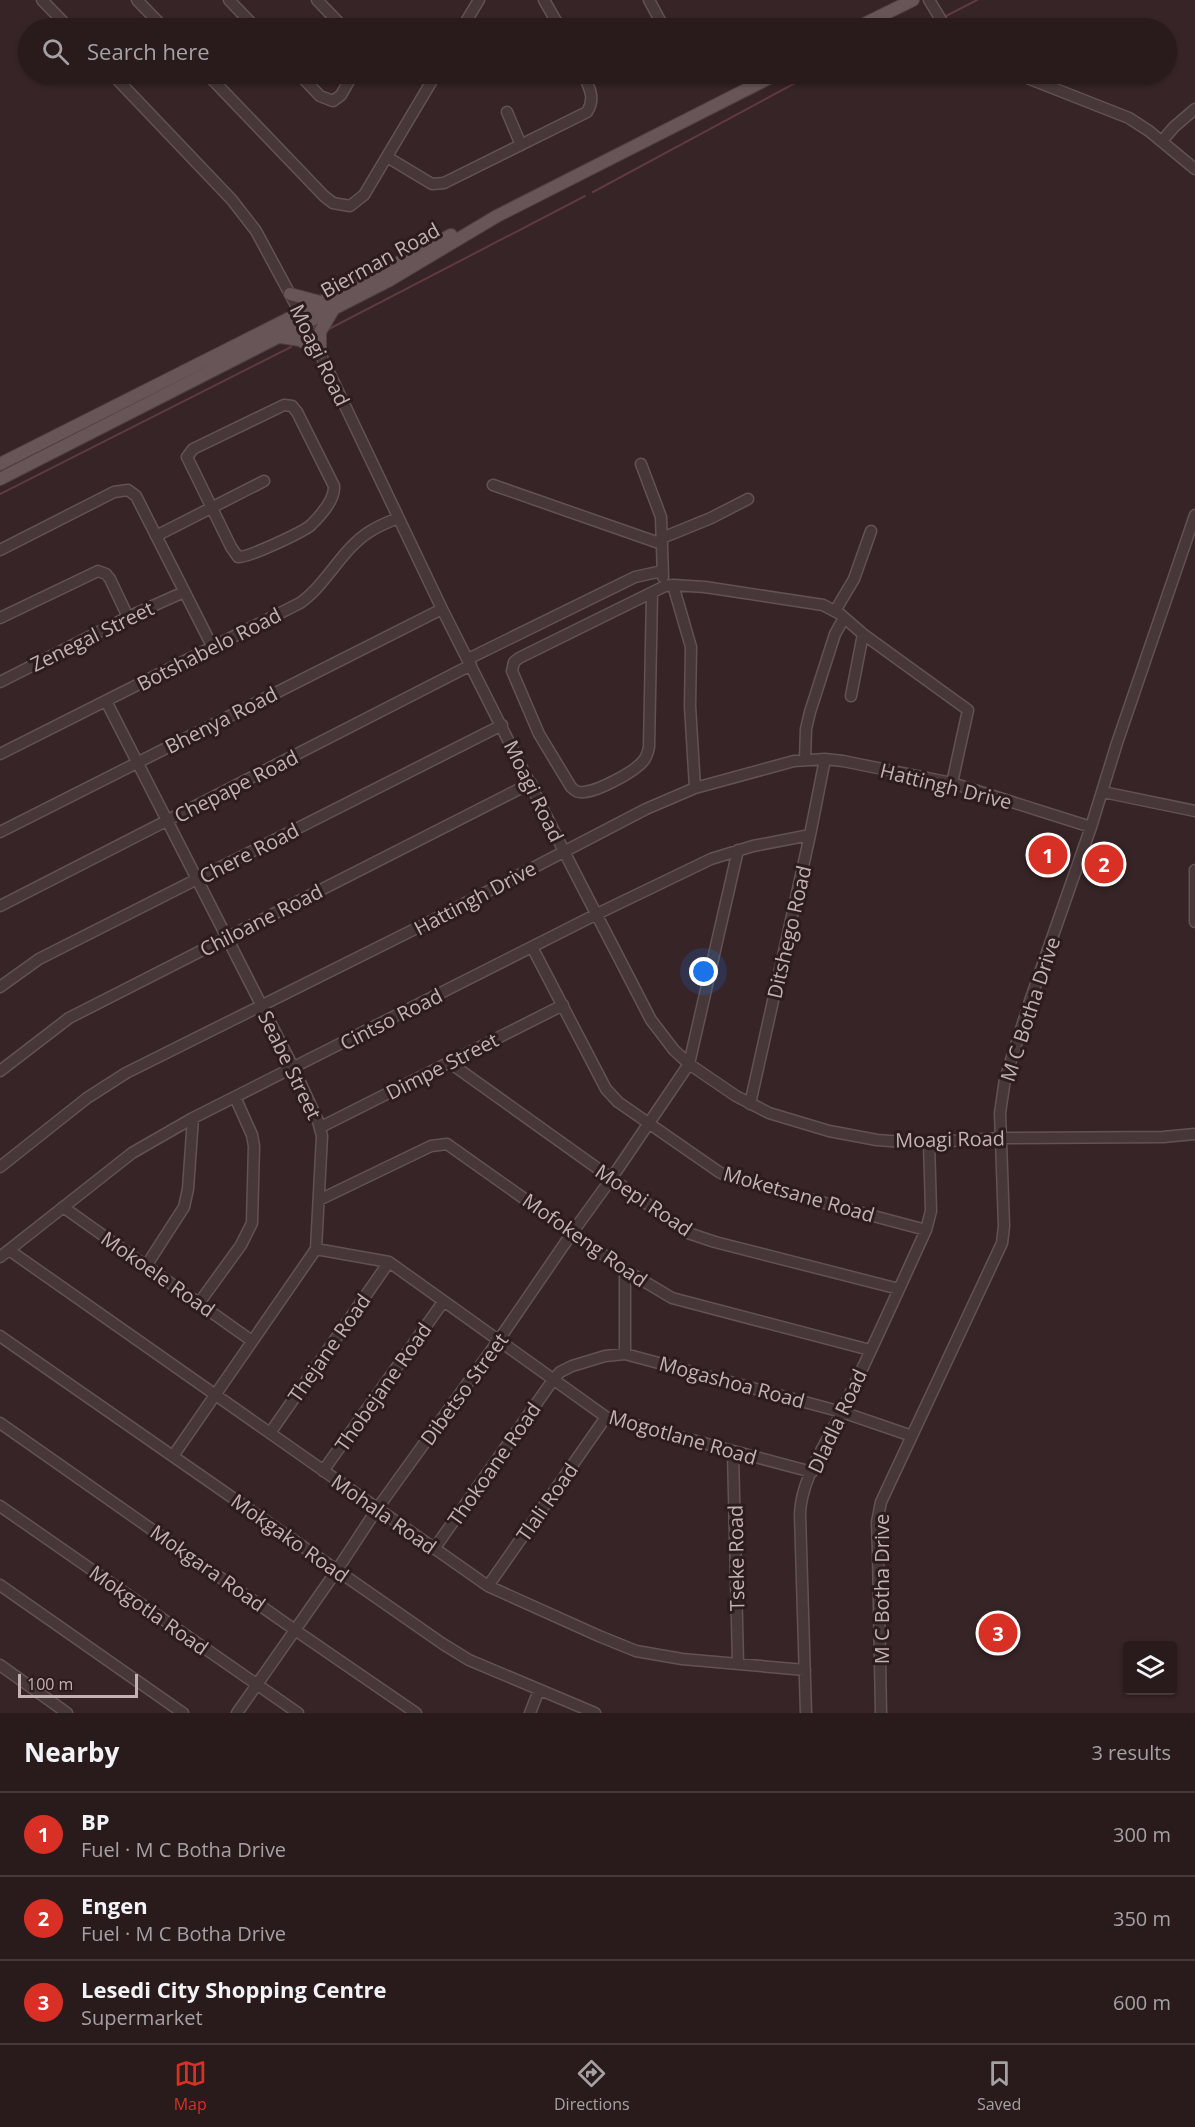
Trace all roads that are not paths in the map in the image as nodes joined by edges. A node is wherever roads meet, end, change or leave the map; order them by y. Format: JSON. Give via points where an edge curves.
{"nodes":[{"id":1,"x":42,"y":0,"type":"edge"},
{"id":2,"x":137,"y":0,"type":"edge"},
{"id":3,"x":229,"y":0,"type":"edge"},
{"id":4,"x":317,"y":0,"type":"edge"},
{"id":5,"x":479,"y":0,"type":"edge"},
{"id":6,"x":544,"y":0,"type":"edge"},
{"id":7,"x":649,"y":0,"type":"edge"},
{"id":8,"x":913,"y":0,"type":"edge"},
{"id":9,"x":922,"y":0,"type":"edge"},
{"id":10,"x":929,"y":0,"type":"edge"},
{"id":11,"x":59,"y":18,"type":"edge"},
{"id":12,"x":154,"y":18,"type":"edge"},
{"id":13,"x":246,"y":18,"type":"edge"},
{"id":14,"x":334,"y":18,"type":"edge"},
{"id":15,"x":468,"y":18,"type":"edge"},
{"id":16,"x":554,"y":18,"type":"edge"},
{"id":17,"x":659,"y":18,"type":"edge"},
{"id":18,"x":876,"y":18,"type":"edge"},
{"id":19,"x":886,"y":18,"type":"edge"},
{"id":20,"x":940,"y":18,"type":"edge"},
{"id":21,"x":121,"y":84,"type":"edge"},
{"id":22,"x":217,"y":84,"type":"edge"},
{"id":23,"x":309,"y":84,"type":"edge"},
{"id":24,"x":347,"y":84,"type":"edge"},
{"id":25,"x":430,"y":84,"type":"edge"},
{"id":26,"x":587,"y":84,"type":"edge"},
{"id":27,"x":747,"y":84,"type":"edge"},
{"id":28,"x":757,"y":84,"type":"edge"},
{"id":29,"x":1042,"y":84,"type":"edge"},
{"id":30,"x":1195,"y":109,"type":"edge"},
{"id":31,"x":507,"y":112,"type":"dead end"},
{"id":32,"x":1162,"y":141,"type":"junction"},
{"id":33,"x":521,"y":145,"type":"junction"},
{"id":34,"x":387,"y":157,"type":"junction"},
{"id":35,"x":1195,"y":169,"type":"edge"},
{"id":36,"x":290,"y":294,"type":"junction"},
{"id":37,"x":321,"y":302,"type":"junction"},
{"id":38,"x":333,"y":309,"type":"junction"},
{"id":39,"x":303,"y":318,"type":"junction"},
{"id":40,"x":281,"y":337,"type":"junction"},
{"id":41,"x":320,"y":352,"type":"junction"},
{"id":42,"x":0,"y":464,"type":"edge"},
{"id":43,"x":642,"y":464,"type":"dead end"},
{"id":44,"x":0,"y":479,"type":"edge"},
{"id":45,"x":264,"y":481,"type":"dead end"},
{"id":46,"x":493,"y":485,"type":"dead end"},
{"id":47,"x":748,"y":499,"type":"dead end"},
{"id":48,"x":211,"y":508,"type":"junction"},
{"id":49,"x":1195,"y":515,"type":"edge"},
{"id":50,"x":398,"y":518,"type":"junction"},
{"id":51,"x":871,"y":531,"type":"dead end"},
{"id":52,"x":156,"y":536,"type":"junction"},
{"id":53,"x":662,"y":541,"type":"junction"},
{"id":54,"x":0,"y":550,"type":"edge"},
{"id":55,"x":662,"y":570,"type":"junction"},
{"id":56,"x":669,"y":586,"type":"junction"},
{"id":57,"x":184,"y":592,"type":"junction"},
{"id":58,"x":651,"y":593,"type":"junction"},
{"id":59,"x":442,"y":609,"type":"junction"},
{"id":60,"x":840,"y":615,"type":"junction"},
{"id":61,"x":128,"y":617,"type":"junction"},
{"id":62,"x":0,"y":618,"type":"edge"},
{"id":63,"x":863,"y":634,"type":"junction"},
{"id":64,"x":212,"y":646,"type":"junction"},
{"id":65,"x":470,"y":662,"type":"junction"},
{"id":66,"x":0,"y":682,"type":"edge"},
{"id":67,"x":851,"y":696,"type":"dead end"},
{"id":68,"x":106,"y":701,"type":"junction"},
{"id":69,"x":502,"y":725,"type":"junction"},
{"id":70,"x":0,"y":754,"type":"edge"},
{"id":71,"x":825,"y":759,"type":"junction"},
{"id":72,"x":805,"y":760,"type":"junction"},
{"id":73,"x":138,"y":762,"type":"junction"},
{"id":74,"x":531,"y":783,"type":"junction"},
{"id":75,"x":952,"y":783,"type":"junction"},
{"id":76,"x":695,"y":788,"type":"junction"},
{"id":77,"x":1103,"y":792,"type":"junction"},
{"id":78,"x":1195,"y":811,"type":"edge"},
{"id":79,"x":168,"y":820,"type":"junction"},
{"id":80,"x":1092,"y":827,"type":"junction"},
{"id":81,"x":0,"y":832,"type":"edge"},
{"id":82,"x":810,"y":835,"type":"junction"},
{"id":83,"x":738,"y":850,"type":"junction"},
{"id":84,"x":564,"y":851,"type":"junction"},
{"id":85,"x":1195,"y":870,"type":"edge"},
{"id":86,"x":197,"y":879,"type":"junction"},
{"id":87,"x":0,"y":906,"type":"edge"},
{"id":88,"x":597,"y":914,"type":"junction"},
{"id":89,"x":1195,"y":922,"type":"edge"},
{"id":90,"x":226,"y":937,"type":"junction"},
{"id":91,"x":532,"y":947,"type":"junction"},
{"id":92,"x":0,"y":987,"type":"edge"},
{"id":93,"x":563,"y":1005,"type":"junction"},
{"id":94,"x":261,"y":1006,"type":"junction"},
{"id":95,"x":450,"y":1063,"type":"junction"},
{"id":96,"x":689,"y":1064,"type":"junction"},
{"id":97,"x":294,"y":1068,"type":"junction"},
{"id":98,"x":0,"y":1071,"type":"edge"},
{"id":99,"x":235,"y":1097,"type":"junction"},
{"id":100,"x":750,"y":1104,"type":"junction"},
{"id":101,"x":193,"y":1118,"type":"junction"},
{"id":102,"x":650,"y":1125,"type":"junction"},
{"id":103,"x":321,"y":1127,"type":"junction"},
{"id":104,"x":1195,"y":1134,"type":"edge"},
{"id":105,"x":1001,"y":1138,"type":"junction"},
{"id":106,"x":928,"y":1142,"type":"junction"},
{"id":107,"x":0,"y":1167,"type":"edge"},
{"id":108,"x":611,"y":1179,"type":"junction"},
{"id":109,"x":319,"y":1200,"type":"junction"},
{"id":110,"x":63,"y":1207,"type":"junction"},
{"id":111,"x":926,"y":1230,"type":"junction"},
{"id":112,"x":572,"y":1233,"type":"junction"},
{"id":113,"x":315,"y":1249,"type":"junction"},
{"id":114,"x":4,"y":1253,"type":"edge"},
{"id":115,"x":389,"y":1262,"type":"junction"},
{"id":116,"x":146,"y":1266,"type":"junction"},
{"id":117,"x":625,"y":1270,"type":"junction"},
{"id":118,"x":899,"y":1289,"type":"junction"},
{"id":119,"x":443,"y":1302,"type":"junction"},
{"id":120,"x":200,"y":1303,"type":"junction"},
{"id":121,"x":0,"y":1336,"type":"edge"},
{"id":122,"x":252,"y":1341,"type":"junction"},
{"id":123,"x":498,"y":1341,"type":"junction"},
{"id":124,"x":870,"y":1350,"type":"junction"},
{"id":125,"x":625,"y":1354,"type":"junction"},
{"id":126,"x":553,"y":1380,"type":"junction"},
{"id":127,"x":214,"y":1396,"type":"junction"},
{"id":128,"x":842,"y":1412,"type":"junction"},
{"id":129,"x":606,"y":1417,"type":"junction"},
{"id":130,"x":0,"y":1423,"type":"edge"},
{"id":131,"x":270,"y":1433,"type":"junction"},
{"id":132,"x":912,"y":1436,"type":"junction"},
{"id":133,"x":734,"y":1452,"type":"junction"},
{"id":134,"x":173,"y":1456,"type":"junction"},
{"id":135,"x":323,"y":1472,"type":"junction"},
{"id":136,"x":812,"y":1472,"type":"junction"},
{"id":137,"x":0,"y":1506,"type":"edge"},
{"id":138,"x":377,"y":1509,"type":"junction"},
{"id":139,"x":434,"y":1549,"type":"junction"},
{"id":140,"x":337,"y":1570,"type":"junction"},
{"id":141,"x":0,"y":1585,"type":"edge"},
{"id":142,"x":488,"y":1586,"type":"junction"},
{"id":143,"x":295,"y":1630,"type":"junction"},
{"id":144,"x":738,"y":1664,"type":"junction"},
{"id":145,"x":0,"y":1665,"type":"edge"},
{"id":146,"x":805,"y":1670,"type":"junction"},
{"id":147,"x":256,"y":1685,"type":"junction"},
{"id":148,"x":540,"y":1690,"type":"junction"},
{"id":149,"x":68,"y":1713,"type":"edge"},
{"id":150,"x":183,"y":1713,"type":"edge"},
{"id":151,"x":237,"y":1713,"type":"edge"},
{"id":152,"x":298,"y":1713,"type":"edge"},
{"id":153,"x":416,"y":1713,"type":"edge"},
{"id":154,"x":530,"y":1713,"type":"edge"},
{"id":155,"x":595,"y":1713,"type":"edge"},
{"id":156,"x":806,"y":1713,"type":"edge"},
{"id":157,"x":881,"y":1713,"type":"edge"}],
"edges":[{"from":1,"to":11,"type":"street"},
{"from":2,"to":12,"type":"street"},
{"from":3,"to":13,"type":"street"},
{"from":4,"to":14,"type":"street"},
{"from":5,"to":15,"type":"street"},
{"from":6,"to":16,"type":"street"},
{"from":7,"to":17,"type":"street"},
{"from":8,"to":18,"type":"main road"},
{"from":9,"to":19,"type":"main road"},
{"from":10,"to":20,"type":"street"},
{"from":21,"to":36,"type":"street","name":"Moagi Road","via":[[244,214]]},
{"from":22,"to":34,"type":"street","via":[[333,203],[350,206],[357,202]]},
{"from":23,"to":24,"type":"street","via":[[320,96],[333,101]]},
{"from":25,"to":34,"type":"street"},
{"from":26,"to":33,"type":"street","via":[[592,98],[587,112]]},
{"from":27,"to":37,"type":"main road","name":"Bierman Road"},
{"from":28,"to":38,"type":"main road","name":"Bierman Road","via":[[497,216],[408,270]]},
{"from":29,"to":32,"type":"street","via":[[1129,118]]},
{"from":30,"to":32,"type":"street"},
{"from":31,"to":33,"type":"street"},
{"from":32,"to":35,"type":"street"},
{"from":33,"to":34,"type":"street","via":[[438,185]]},
{"from":36,"to":37,"type":"main road"},
{"from":36,"to":39,"type":"street","name":"Moagi Road"},
{"from":37,"to":39,"type":"main road","name":"Bierman Road"},
{"from":38,"to":39,"type":"main road","name":"Bierman Road"},
{"from":38,"to":41,"type":"main road","via":[[320,332]]},
{"from":39,"to":40,"type":"main road","name":"Bierman Road"},
{"from":39,"to":41,"type":"street","name":"Moagi Road"},
{"from":39,"to":42,"type":"main road","name":"Bierman Road"},
{"from":40,"to":41,"type":"main road","via":[[300,340]]},
{"from":40,"to":44,"type":"main road","name":"Bierman Road"},
{"from":41,"to":50,"type":"street","name":"Moagi Road"},
{"from":43,"to":53,"type":"street","via":[[661,517]]},
{"from":45,"to":48,"type":"street"},
{"from":46,"to":53,"type":"street"},
{"from":47,"to":53,"type":"street"},
{"from":48,"to":48,"type":"street","via":[[188,460],[189,454],[262,415],[284,405],[292,406],[334,486],[330,502],[307,528],[243,557],[238,557],[231,547]]},
{"from":48,"to":52,"type":"street"},
{"from":49,"to":77,"type":"street","name":"M C Botha Drive"},
{"from":50,"to":59,"type":"street","name":"Moagi Road"},
{"from":50,"to":64,"type":"street","name":"Botshabelo Road","via":[[362,538],[300,603]]},
{"from":51,"to":60,"type":"street"},
{"from":52,"to":54,"type":"street","via":[[136,496],[123,489]]},
{"from":52,"to":57,"type":"street"},
{"from":53,"to":55,"type":"street"},
{"from":55,"to":56,"type":"street"},
{"from":55,"to":65,"type":"street","name":"Chepape Road","via":[[635,577]]},
{"from":56,"to":58,"type":"street"},
{"from":56,"to":60,"type":"street","via":[[804,600]]},
{"from":56,"to":76,"type":"street","via":[[691,647]]},
{"from":57,"to":61,"type":"street","name":"Zenegal Street"},
{"from":57,"to":64,"type":"street"},
{"from":58,"to":58,"type":"street","via":[[519,658],[512,666],[539,734],[574,791],[586,792],[616,780],[639,766],[647,754]]},
{"from":59,"to":65,"type":"street","name":"Moagi Road"},
{"from":59,"to":73,"type":"street","name":"Bhenya Road"},
{"from":60,"to":63,"type":"street"},
{"from":60,"to":72,"type":"street","via":[[810,712]]},
{"from":61,"to":62,"type":"street","via":[[110,579],[98,571]]},
{"from":61,"to":66,"type":"street","name":"Zenegal Street"},
{"from":63,"to":67,"type":"street"},
{"from":63,"to":75,"type":"street","via":[[968,710]]},
{"from":64,"to":68,"type":"street","name":"Botshabelo Road"},
{"from":65,"to":69,"type":"street","name":"Moagi Road"},
{"from":65,"to":79,"type":"street","name":"Chepape Road"},
{"from":68,"to":70,"type":"street","name":"Botshabelo Road"},
{"from":68,"to":73,"type":"street","name":"Seabe Street"},
{"from":69,"to":74,"type":"street","name":"Moagi Road"},
{"from":69,"to":86,"type":"street","name":"Chere Road"},
{"from":71,"to":72,"type":"street","name":"Hattingh Drive"},
{"from":71,"to":75,"type":"street","name":"Hattingh Drive"},
{"from":71,"to":82,"type":"street","name":"Ditshego Road"},
{"from":72,"to":76,"type":"street","name":"Hattingh Drive"},
{"from":73,"to":79,"type":"street","name":"Seabe Street"},
{"from":73,"to":81,"type":"street","name":"Bhenya Road"},
{"from":74,"to":84,"type":"street","name":"Moagi Road"},
{"from":74,"to":90,"type":"street","name":"Chiloane Road"},
{"from":75,"to":80,"type":"street","name":"Hattingh Drive"},
{"from":76,"to":84,"type":"street","name":"Hattingh Drive"},
{"from":77,"to":78,"type":"street"},
{"from":77,"to":80,"type":"street","name":"M C Botha Drive"},
{"from":79,"to":86,"type":"street","name":"Seabe Street"},
{"from":79,"to":87,"type":"street","name":"Chepape Road"},
{"from":80,"to":105,"type":"street","name":"M C Botha Drive","via":[[1014,1050],[1002,1097]]},
{"from":82,"to":83,"type":"street","name":"Cintso Road"},
{"from":82,"to":100,"type":"street","name":"Ditshego Road"},
{"from":83,"to":88,"type":"street","name":"Cintso Road"},
{"from":83,"to":96,"type":"street","name":"Dibetso Street"},
{"from":84,"to":88,"type":"street","name":"Moagi Road"},
{"from":84,"to":94,"type":"street","name":"Hattingh Drive"},
{"from":85,"to":89,"type":"street"},
{"from":86,"to":90,"type":"street","name":"Seabe Street"},
{"from":86,"to":92,"type":"street","name":"Chere Road","via":[[39,959]]},
{"from":88,"to":91,"type":"street","name":"Cintso Road"},
{"from":88,"to":96,"type":"street","name":"Moagi Road","via":[[651,1020]]},
{"from":90,"to":94,"type":"street","name":"Seabe Street"},
{"from":90,"to":98,"type":"street","name":"Chiloane Road","via":[[69,1018]]},
{"from":91,"to":93,"type":"street","name":"Moketsane Road"},
{"from":91,"to":97,"type":"street","name":"Cintso Road"},
{"from":93,"to":95,"type":"street","name":"Dimpe Street"},
{"from":93,"to":102,"type":"street","name":"Moketsane Road","via":[[606,1089]]},
{"from":94,"to":97,"type":"street","name":"Seabe Street"},
{"from":94,"to":107,"type":"street","name":"Hattingh Drive","via":[[108,1084]]},
{"from":95,"to":103,"type":"street","name":"Dimpe Street"},
{"from":95,"to":108,"type":"street","name":"Moepi Road"},
{"from":96,"to":100,"type":"street","name":"Moagi Road"},
{"from":96,"to":102,"type":"street","name":"Dibetso Street"},
{"from":97,"to":99,"type":"street","name":"Cintso Road"},
{"from":97,"to":103,"type":"street","name":"Seabe Street"},
{"from":99,"to":101,"type":"street","name":"Cintso Road"},
{"from":99,"to":120,"type":"street","via":[[254,1146],[252,1223]]},
{"from":100,"to":106,"type":"street","name":"Moagi Road","via":[[777,1117],[837,1132],[886,1141]]},
{"from":101,"to":110,"type":"street","name":"Cintso Road","via":[[132,1153]]},
{"from":101,"to":116,"type":"street","via":[[184,1207]]},
{"from":102,"to":108,"type":"street","name":"Dibetso Street"},
{"from":102,"to":111,"type":"street","name":"Moketsane Road","via":[[730,1178]]},
{"from":103,"to":109,"type":"street","name":"Seabe Street"},
{"from":104,"to":105,"type":"street","name":"Moagi Road"},
{"from":105,"to":106,"type":"street","name":"Moagi Road"},
{"from":105,"to":132,"type":"street","name":"M C Botha Drive","via":[[1002,1243]]},
{"from":106,"to":111,"type":"street","name":"Dladla Road","via":[[930,1211]]},
{"from":108,"to":112,"type":"street","name":"Dibetso Street"},
{"from":108,"to":118,"type":"street","name":"Moepi Road","via":[[697,1237]]},
{"from":109,"to":112,"type":"street","name":"Mofokeng Road","via":[[443,1143]]},
{"from":109,"to":113,"type":"street","name":"Seabe Street"},
{"from":110,"to":114,"type":"street","name":"Cintso Road"},
{"from":110,"to":116,"type":"street","name":"Mokoele Road"},
{"from":111,"to":118,"type":"street","name":"Dladla Road"},
{"from":112,"to":117,"type":"street","name":"Mofokeng Road"},
{"from":112,"to":123,"type":"street","name":"Dibetso Street"},
{"from":113,"to":115,"type":"street","name":"Mogotlane Road"},
{"from":113,"to":122,"type":"street","name":"Seabe Street"},
{"from":114,"to":127,"type":"street","name":"Mohala Road"},
{"from":115,"to":119,"type":"street","name":"Mogotlane Road"},
{"from":115,"to":131,"type":"street","name":"Thejane Road"},
{"from":116,"to":120,"type":"street","name":"Mokoele Road"},
{"from":117,"to":124,"type":"street","name":"Mofokeng Road","via":[[675,1300]]},
{"from":117,"to":125,"type":"street"},
{"from":118,"to":124,"type":"street","name":"Dladla Road"},
{"from":119,"to":123,"type":"street","name":"Mogotlane Road"},
{"from":119,"to":135,"type":"street","name":"Thobejane Road"},
{"from":120,"to":122,"type":"street","name":"Mokoele Road"},
{"from":121,"to":134,"type":"street","name":"Mokgako Road"},
{"from":122,"to":127,"type":"street","name":"Seabe Street"},
{"from":123,"to":126,"type":"street","name":"Mogotlane Road"},
{"from":123,"to":138,"type":"street","name":"Dibetso Street"},
{"from":124,"to":128,"type":"street","name":"Dladla Road"},
{"from":125,"to":126,"type":"street","name":"Mogashoa Road","via":[[572,1366]]},
{"from":125,"to":128,"type":"street","name":"Mogashoa Road"},
{"from":126,"to":129,"type":"street","name":"Mogotlane Road"},
{"from":126,"to":139,"type":"street","name":"Thokoane Road"},
{"from":127,"to":131,"type":"street","name":"Mohala Road"},
{"from":127,"to":134,"type":"street","name":"Seabe Street"},
{"from":128,"to":132,"type":"street","name":"Mogashoa Road"},
{"from":128,"to":136,"type":"street","name":"Dladla Road"},
{"from":129,"to":133,"type":"street","name":"Mogotlane Road"},
{"from":129,"to":142,"type":"street","name":"Tlali Road"},
{"from":130,"to":143,"type":"street","name":"Mokgara Road"},
{"from":131,"to":135,"type":"street","name":"Mohala Road"},
{"from":132,"to":157,"type":"street","name":"M C Botha Drive","via":[[884,1492],[878,1516]]},
{"from":133,"to":136,"type":"street","name":"Mogotlane Road"},
{"from":133,"to":144,"type":"street","name":"Tseke Road"},
{"from":134,"to":140,"type":"street","name":"Mokgako Road"},
{"from":135,"to":138,"type":"street","name":"Mohala Road"},
{"from":136,"to":146,"type":"street","name":"Dladla Road","via":[[800,1507]]},
{"from":137,"to":147,"type":"street","name":"Mokgotla Road"},
{"from":138,"to":139,"type":"street","name":"Mohala Road"},
{"from":138,"to":140,"type":"street","name":"Dibetso Street"},
{"from":139,"to":142,"type":"street","name":"Mohala Road"},
{"from":140,"to":143,"type":"street","name":"Dibetso Street"},
{"from":140,"to":148,"type":"street","name":"Mokgako Road","via":[[458,1654]]},
{"from":141,"to":150,"type":"street"},
{"from":142,"to":144,"type":"street","name":"Mohala Road","via":[[636,1651]]},
{"from":143,"to":147,"type":"street","name":"Dibetso Street"},
{"from":143,"to":153,"type":"street","name":"Mokgara Road"},
{"from":144,"to":146,"type":"street","name":"Mohala Road"},
{"from":145,"to":149,"type":"street"},
{"from":146,"to":156,"type":"street","name":"Dladla Road"},
{"from":147,"to":151,"type":"street","name":"Dibetso Street"},
{"from":147,"to":152,"type":"street","name":"Mokgotla Road"},
{"from":148,"to":154,"type":"street"},
{"from":148,"to":155,"type":"street","name":"Mokgako Road"}]}
